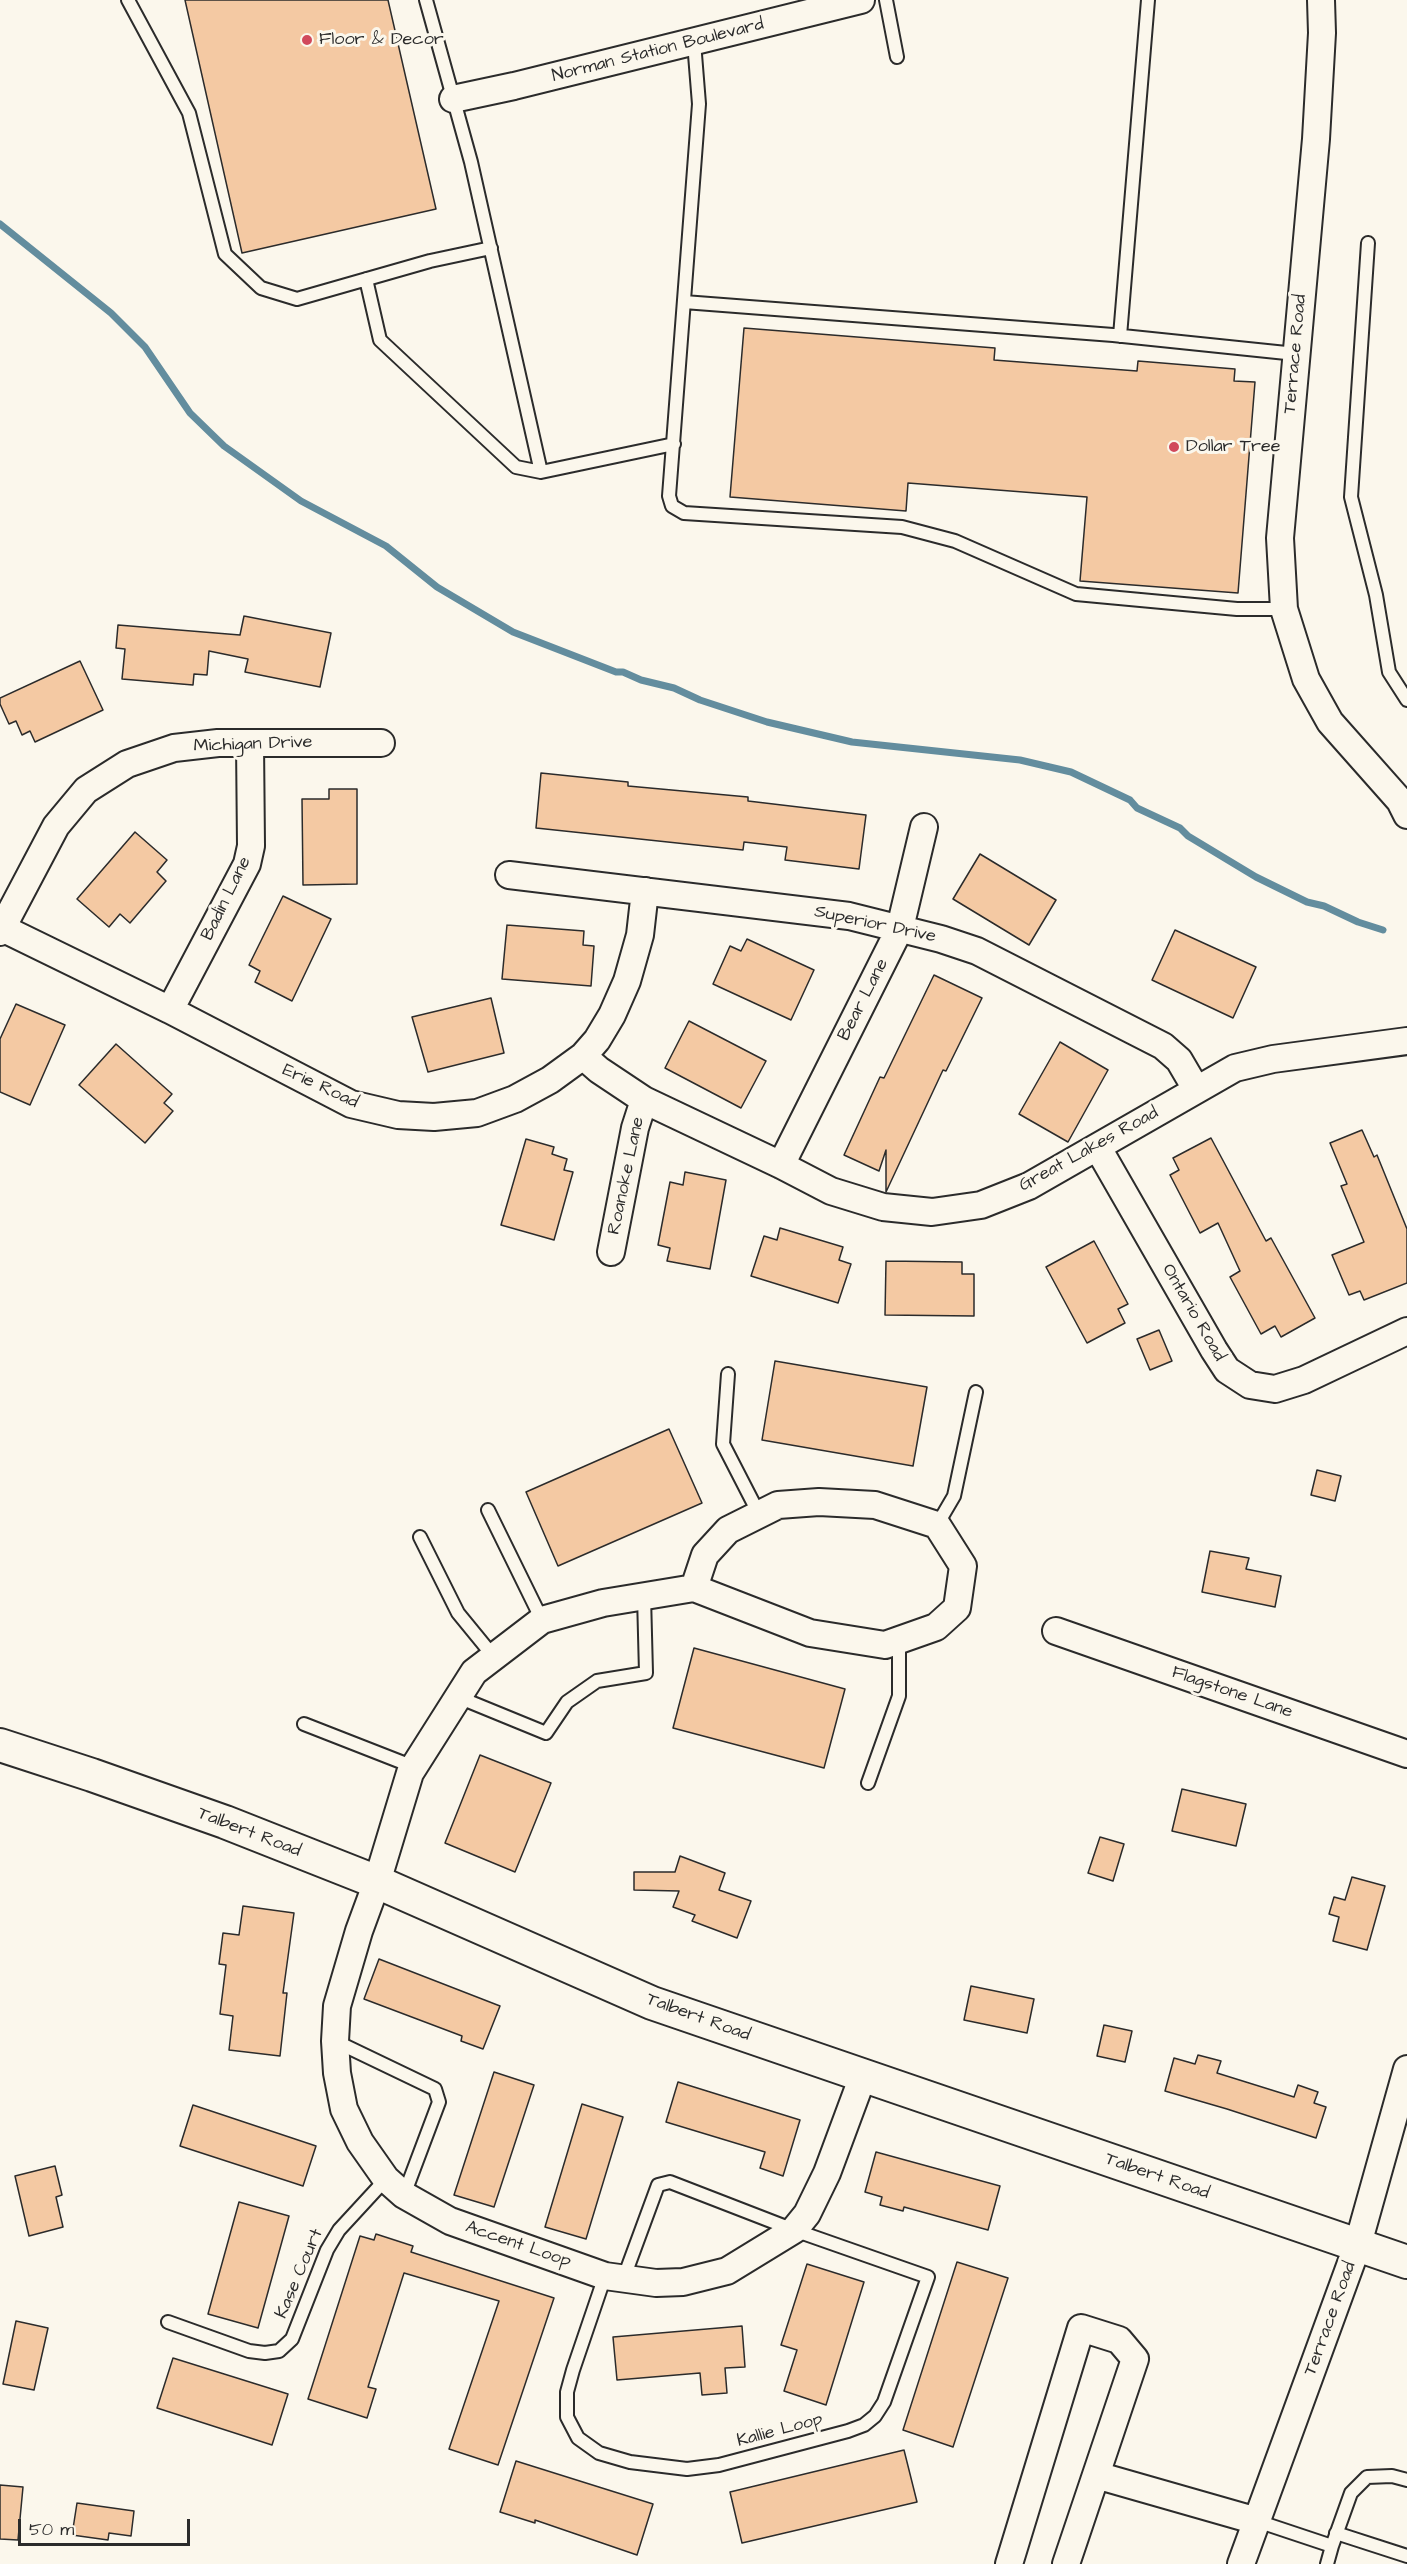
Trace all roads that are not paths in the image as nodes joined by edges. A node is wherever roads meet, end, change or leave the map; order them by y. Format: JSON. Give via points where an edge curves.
{"nodes":[{"id":1,"x":128,"y":0,"type":"edge"},
{"id":2,"x":426,"y":0,"type":"edge"},
{"id":3,"x":861,"y":0,"type":"edge"},
{"id":4,"x":886,"y":0,"type":"edge"},
{"id":5,"x":1148,"y":0,"type":"edge"},
{"id":6,"x":1321,"y":0,"type":"edge"},
{"id":7,"x":694,"y":42,"type":"junction"},
{"id":8,"x":897,"y":57,"type":"dead end"},
{"id":9,"x":453,"y":99,"type":"junction"},
{"id":10,"x":1368,"y":243,"type":"dead end"},
{"id":11,"x":491,"y":248,"type":"junction"},
{"id":12,"x":366,"y":279,"type":"junction"},
{"id":13,"x":684,"y":302,"type":"junction"},
{"id":14,"x":1120,"y":336,"type":"junction"},
{"id":15,"x":1296,"y":354,"type":"junction"},
{"id":16,"x":674,"y":444,"type":"junction"},
{"id":17,"x":542,"y":472,"type":"junction"},
{"id":18,"x":1284,"y":609,"type":"junction"},
{"id":19,"x":1407,"y":700,"type":"edge"},
{"id":20,"x":250,"y":743,"type":"junction"},
{"id":21,"x":381,"y":743,"type":"dead end"},
{"id":22,"x":1407,"y":815,"type":"edge"},
{"id":23,"x":924,"y":827,"type":"dead end"},
{"id":24,"x":509,"y":875,"type":"dead end"},
{"id":25,"x":645,"y":891,"type":"junction"},
{"id":26,"x":900,"y":928,"type":"junction"},
{"id":27,"x":1,"y":930,"type":"edge"},
{"id":28,"x":170,"y":1010,"type":"junction"},
{"id":29,"x":1407,"y":1041,"type":"edge"},
{"id":30,"x":583,"y":1056,"type":"junction"},
{"id":31,"x":1196,"y":1089,"type":"junction"},
{"id":32,"x":644,"y":1100,"type":"junction"},
{"id":33,"x":1098,"y":1148,"type":"junction"},
{"id":34,"x":782,"y":1165,"type":"junction"},
{"id":35,"x":610,"y":1252,"type":"dead end"},
{"id":36,"x":1407,"y":1331,"type":"edge"},
{"id":37,"x":728,"y":1374,"type":"dead end"},
{"id":38,"x":976,"y":1392,"type":"dead end"},
{"id":39,"x":488,"y":1510,"type":"dead end"},
{"id":40,"x":759,"y":1515,"type":"junction"},
{"id":41,"x":937,"y":1524,"type":"junction"},
{"id":42,"x":420,"y":1537,"type":"dead end"},
{"id":43,"x":694,"y":1588,"type":"junction"},
{"id":44,"x":644,"y":1596,"type":"junction"},
{"id":45,"x":542,"y":1620,"type":"junction"},
{"id":46,"x":1056,"y":1632,"type":"dead end"},
{"id":47,"x":899,"y":1640,"type":"junction"},
{"id":48,"x":494,"y":1657,"type":"junction"},
{"id":49,"x":458,"y":1697,"type":"junction"},
{"id":50,"x":304,"y":1724,"type":"dead end"},
{"id":51,"x":0,"y":1745,"type":"edge"},
{"id":52,"x":1407,"y":1754,"type":"edge"},
{"id":53,"x":414,"y":1767,"type":"junction"},
{"id":54,"x":868,"y":1783,"type":"dead end"},
{"id":55,"x":377,"y":1882,"type":"junction"},
{"id":56,"x":335,"y":2041,"type":"junction"},
{"id":57,"x":1407,"y":2069,"type":"edge"},
{"id":58,"x":863,"y":2076,"type":"junction"},
{"id":59,"x":395,"y":2187,"type":"junction"},
{"id":60,"x":794,"y":2230,"type":"junction"},
{"id":61,"x":1358,"y":2244,"type":"junction"},
{"id":62,"x":1407,"y":2262,"type":"edge"},
{"id":63,"x":614,"y":2278,"type":"junction"},
{"id":64,"x":168,"y":2322,"type":"dead end"},
{"id":65,"x":1096,"y":2475,"type":"junction"},
{"id":66,"x":1407,"y":2480,"type":"edge"},
{"id":67,"x":1257,"y":2521,"type":"junction"},
{"id":68,"x":1334,"y":2540,"type":"junction"},
{"id":69,"x":1407,"y":2556,"type":"edge"},
{"id":70,"x":1009,"y":2564,"type":"edge"},
{"id":71,"x":1066,"y":2564,"type":"edge"},
{"id":72,"x":1241,"y":2564,"type":"edge"},
{"id":73,"x":1327,"y":2564,"type":"edge"}],
"edges":[{"from":1,"to":12,"type":"lane","via":[[189,113],[225,254],[261,288],[297,299]]},
{"from":2,"to":9,"type":"lane"},
{"from":3,"to":7,"type":"street","name":"Norman Station Boulevard"},
{"from":4,"to":8,"type":"lane"},
{"from":5,"to":14,"type":"lane"},
{"from":6,"to":15,"type":"street","name":"Terrace Road","via":[[1316,139]]},
{"from":7,"to":9,"type":"street","name":"Norman Station Boulevard"},
{"from":7,"to":13,"type":"lane","via":[[699,104]]},
{"from":9,"to":11,"type":"lane"},
{"from":10,"to":19,"type":"lane","via":[[1350,497],[1376,595],[1389,672]]},
{"from":11,"to":12,"type":"lane"},
{"from":11,"to":17,"type":"lane"},
{"from":12,"to":17,"type":"lane","via":[[380,340],[516,467]]},
{"from":13,"to":14,"type":"lane"},
{"from":13,"to":16,"type":"lane"},
{"from":14,"to":15,"type":"lane"},
{"from":15,"to":18,"type":"street","name":"Terrace Road","via":[[1280,538]]},
{"from":16,"to":17,"type":"lane"},
{"from":16,"to":18,"type":"lane","via":[[669,496],[672,506],[684,513],[902,527],[955,541],[1076,594],[1237,609]]},
{"from":18,"to":22,"type":"street","name":"Terrace Road","via":[[1306,679],[1330,722],[1400,801]]},
{"from":20,"to":21,"type":"street","name":"Michigan Drive"},
{"from":20,"to":27,"type":"street","name":"Michigan Drive","via":[[174,748],[126,764],[86,790],[56,826]]},
{"from":20,"to":28,"type":"street","name":"Badin Lane","via":[[252,846],[247,864]]},
{"from":23,"to":26,"type":"street","name":"Bear Lane"},
{"from":24,"to":25,"type":"street","name":"Superior Drive"},
{"from":25,"to":26,"type":"street","name":"Superior Drive","via":[[849,916]]},
{"from":25,"to":30,"type":"street","name":"Erie Road","via":[[640,935],[627,981],[612,1015]]},
{"from":26,"to":31,"type":"street","name":"Superior Drive","via":[[977,951],[1163,1046],[1179,1060]]},
{"from":26,"to":34,"type":"street","name":"Bear Lane"},
{"from":27,"to":28,"type":"street","name":"Erie Road"},
{"from":28,"to":30,"type":"street","name":"Erie Road","via":[[351,1104],[398,1115],[477,1113],[514,1100]]},
{"from":29,"to":31,"type":"street","name":"Great Lakes Road","via":[[1273,1059],[1235,1068]]},
{"from":30,"to":32,"type":"street","name":"Great Lakes Road"},
{"from":31,"to":33,"type":"street","name":"Great Lakes Road"},
{"from":32,"to":34,"type":"street","name":"Great Lakes Road"},
{"from":32,"to":35,"type":"street","name":"Roanoke Lane"},
{"from":33,"to":34,"type":"street","name":"Great Lakes Road","via":[[1029,1186],[991,1201],[932,1212],[883,1207],[831,1191]]},
{"from":33,"to":36,"type":"street","name":"Ontario Road","via":[[1220,1360],[1227,1370],[1250,1385],[1275,1389],[1304,1380]]},
{"from":37,"to":40,"type":"lane","via":[[723,1444]]},
{"from":38,"to":41,"type":"lane","via":[[954,1496]]},
{"from":39,"to":45,"type":"lane"},
{"from":40,"to":41,"type":"street","via":[[778,1505],[819,1502],[875,1505]]},
{"from":40,"to":43,"type":"street","via":[[728,1530],[705,1555]]},
{"from":41,"to":47,"type":"street","via":[[963,1566],[957,1608],[936,1627]]},
{"from":42,"to":48,"type":"lane","via":[[458,1613]]},
{"from":43,"to":44,"type":"street"},
{"from":43,"to":47,"type":"street","via":[[810,1633],[885,1645]]},
{"from":44,"to":45,"type":"street"},
{"from":44,"to":49,"type":"lane","via":[[646,1673],[597,1681],[567,1702],[546,1733]]},
{"from":45,"to":48,"type":"street","name":"Accent Loop"},
{"from":46,"to":52,"type":"street","name":"Flagstone Lane"},
{"from":47,"to":54,"type":"lane","via":[[899,1696]]},
{"from":48,"to":49,"type":"street","name":"Accent Loop","via":[[474,1672]]},
{"from":49,"to":53,"type":"street","name":"Accent Loop"},
{"from":50,"to":53,"type":"lane"},
{"from":51,"to":55,"type":"street","name":"Talbert Road","via":[[225,1822]]},
{"from":53,"to":55,"type":"street","name":"Accent Loop"},
{"from":55,"to":56,"type":"street","name":"Accent Loop","via":[[337,2007]]},
{"from":55,"to":58,"type":"street","name":"Talbert Road","via":[[652,2003]]},
{"from":56,"to":59,"type":"street","name":"Accent Loop","via":[[344,2109],[360,2142]]},
{"from":56,"to":59,"type":"lane","via":[[435,2089],[440,2102]]},
{"from":57,"to":61,"type":"street","name":"Terrace Road"},
{"from":58,"to":60,"type":"street","name":"Accent Loop","via":[[827,2173],[807,2214]]},
{"from":58,"to":61,"type":"street","name":"Talbert Road"},
{"from":59,"to":63,"type":"street","name":"Accent Loop","via":[[450,2221]]},
{"from":59,"to":64,"type":"lane","name":"Kase Court","via":[[339,2230],[327,2250],[292,2339],[279,2351],[249,2351]]},
{"from":60,"to":63,"type":"street","name":"Accent Loop","via":[[727,2271],[683,2282]]},
{"from":60,"to":63,"type":"lane","via":[[670,2182],[658,2185]]},
{"from":60,"to":63,"type":"lane","name":"Kallie Loop","via":[[928,2277],[884,2402],[864,2425],[848,2431],[719,2465],[687,2469],[630,2462],[599,2453],[578,2438],[567,2417],[567,2392]]},
{"from":61,"to":62,"type":"street","name":"Talbert Road"},
{"from":61,"to":67,"type":"street","name":"Terrace Road"},
{"from":65,"to":67,"type":"street"},
{"from":65,"to":70,"type":"street","via":[[1135,2359],[1119,2340],[1081,2328]]},
{"from":65,"to":71,"type":"street"},
{"from":66,"to":68,"type":"lane","via":[[1367,2477],[1351,2493]]},
{"from":67,"to":68,"type":"lane"},
{"from":67,"to":72,"type":"street","name":"Terrace Road"},
{"from":68,"to":69,"type":"lane"},
{"from":68,"to":73,"type":"lane"}]}
